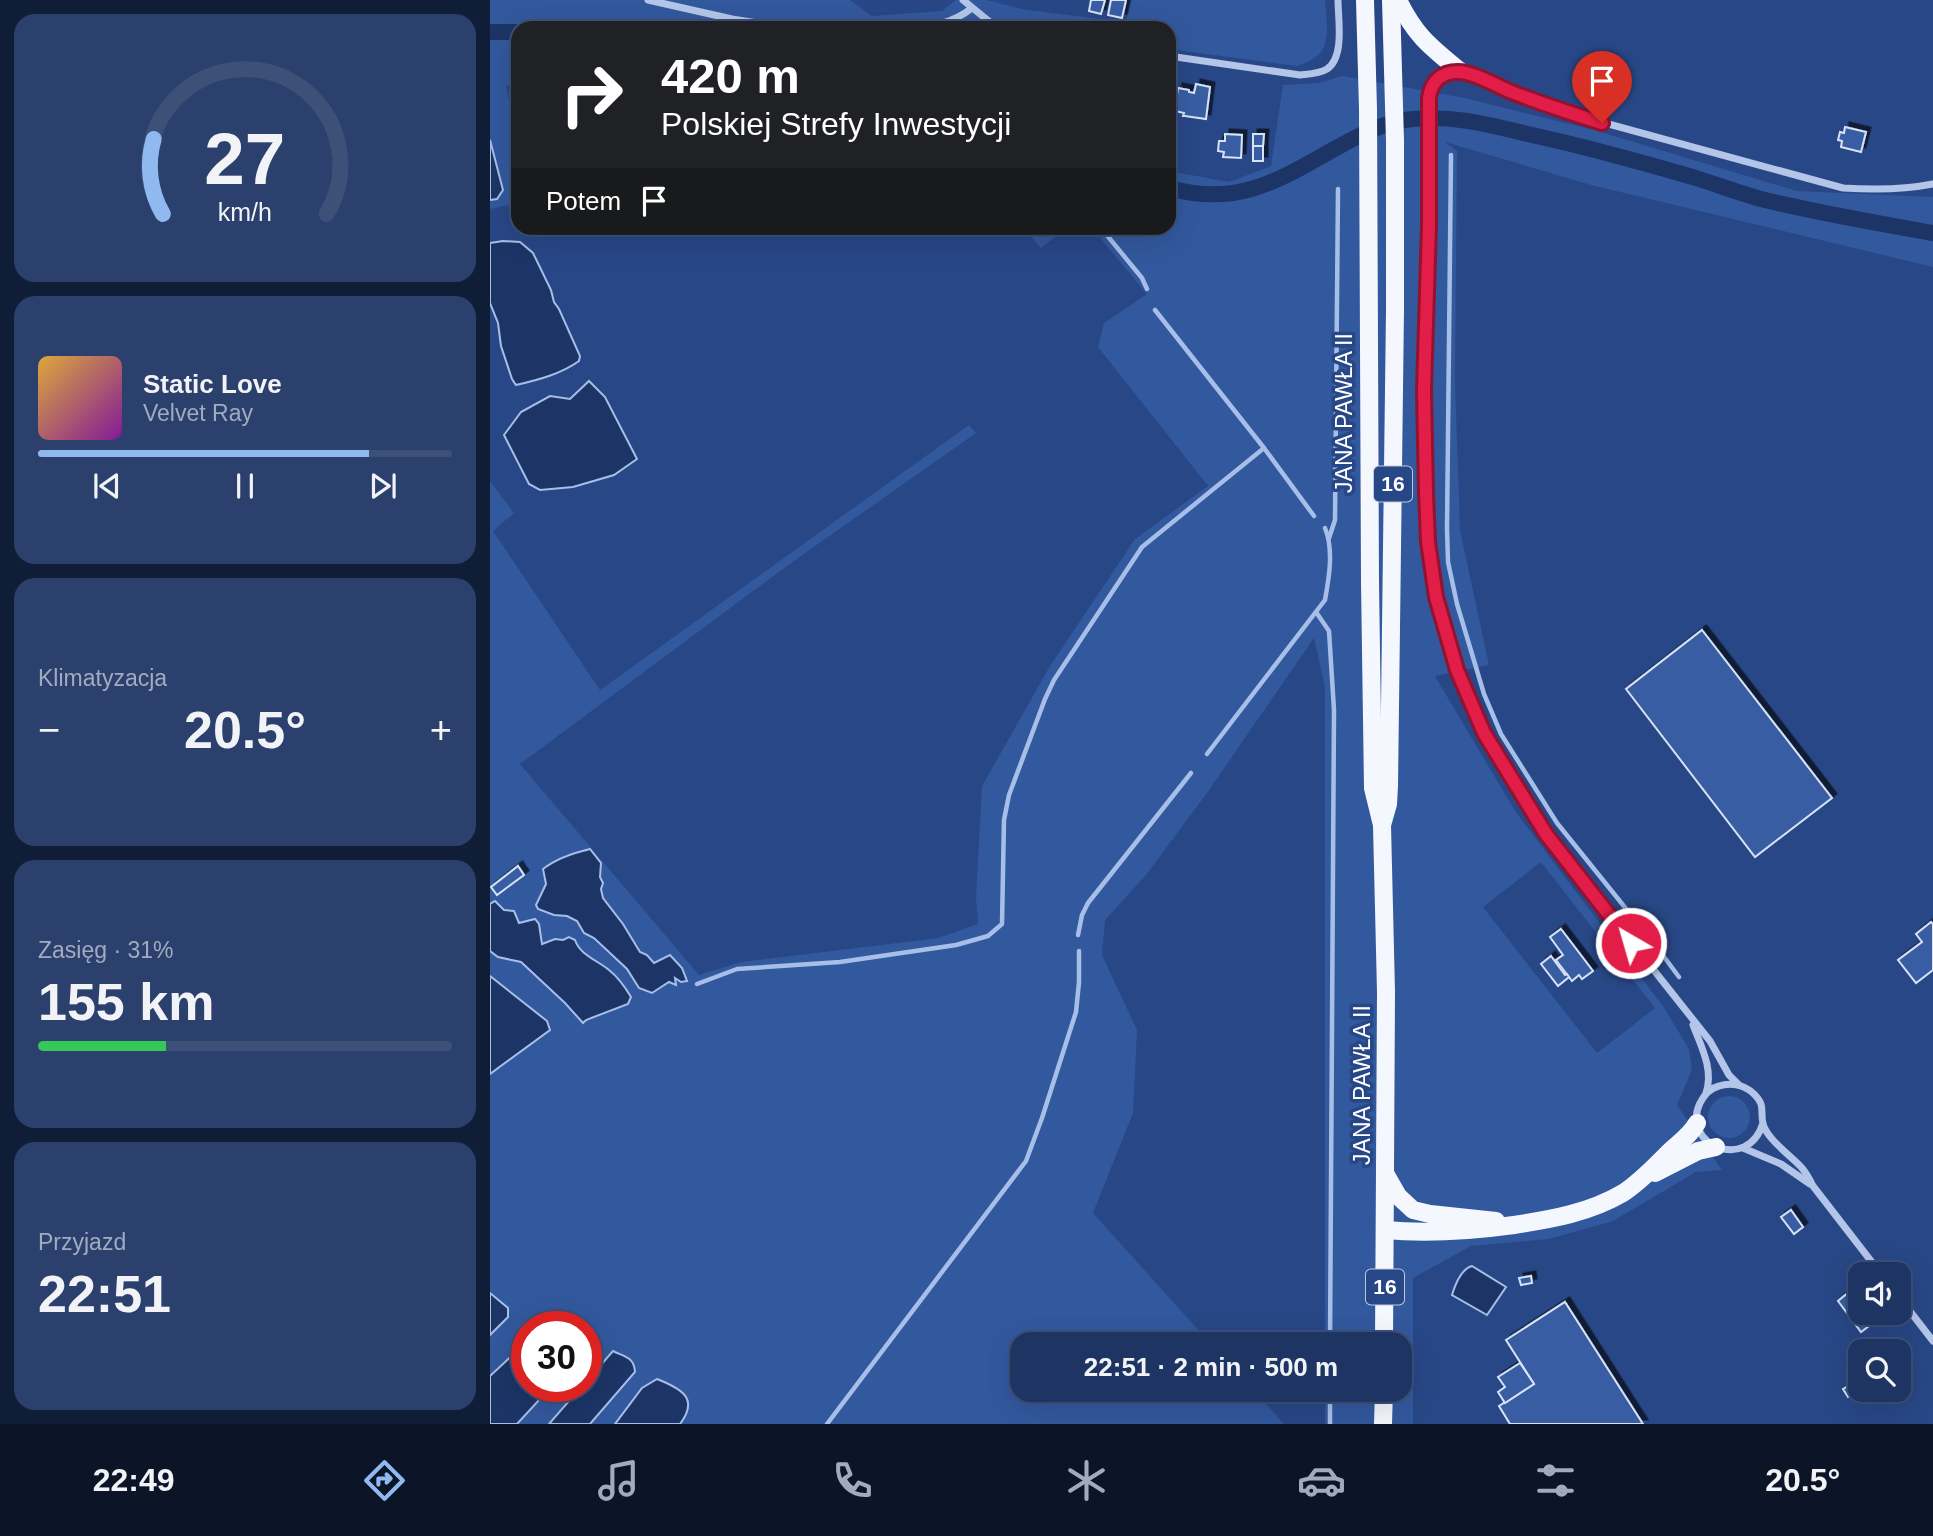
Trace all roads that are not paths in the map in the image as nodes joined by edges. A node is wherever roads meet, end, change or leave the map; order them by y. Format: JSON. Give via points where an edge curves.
{"nodes":[{"id":1,"x":648,"y":0,"type":"edge"},
{"id":2,"x":963,"y":0,"type":"edge"},
{"id":3,"x":1338,"y":0,"type":"edge"},
{"id":4,"x":1365,"y":0,"type":"edge"},
{"id":5,"x":1391,"y":0,"type":"edge"},
{"id":6,"x":1398,"y":0,"type":"edge"},
{"id":7,"x":972,"y":8,"type":"junction"},
{"id":8,"x":744,"y":21,"type":"edge"},
{"id":9,"x":950,"y":21,"type":"edge"},
{"id":10,"x":988,"y":21,"type":"edge"},
{"id":11,"x":1176,"y":57,"type":"edge"},
{"id":12,"x":1461,"y":72,"type":"junction"},
{"id":13,"x":1933,"y":184,"type":"edge"},
{"id":14,"x":1382,"y":825,"type":"junction"},
{"id":15,"x":1690,"y":1018,"type":"junction"},
{"id":16,"x":1739,"y":1085,"type":"junction"},
{"id":17,"x":1706,"y":1093,"type":"junction"},
{"id":18,"x":1697,"y":1123,"type":"junction"},
{"id":19,"x":1763,"y":1123,"type":"junction"},
{"id":20,"x":1716,"y":1147,"type":"junction"},
{"id":21,"x":1743,"y":1148,"type":"junction"},
{"id":22,"x":1386,"y":1175,"type":"junction"},
{"id":23,"x":1642,"y":1179,"type":"junction"},
{"id":24,"x":1813,"y":1186,"type":"junction"},
{"id":25,"x":1521,"y":1224,"type":"junction"},
{"id":26,"x":1385,"y":1230,"type":"junction"},
{"id":27,"x":1872,"y":1262,"type":"edge"},
{"id":28,"x":1911,"y":1313,"type":"edge"},
{"id":29,"x":1384,"y":1332,"type":"edge"},
{"id":30,"x":1933,"y":1341,"type":"edge"},
{"id":31,"x":1384,"y":1402,"type":"edge"},
{"id":32,"x":1383,"y":1424,"type":"edge"}],
"edges":[{"from":1,"to":8,"type":"street"},
{"from":2,"to":7,"type":"street"},
{"from":3,"to":11,"type":"street","via":[[1338,52],[1329,68],[1320,72],[1300,75]]},
{"from":4,"to":14,"type":"main road","name":"JANA PAWŁA II","number":"16","via":[[1373,788]]},
{"from":5,"to":14,"type":"main road","name":"JANA PAWŁA II","number":"16","via":[[1395,103],[1393,578],[1389,786]]},
{"from":6,"to":12,"type":"main road","via":[[1419,35]]},
{"from":7,"to":9,"type":"street"},
{"from":7,"to":10,"type":"street"},
{"from":12,"to":13,"type":"street","via":[[1572,114],[1843,188],[1878,190]]},
{"from":12,"to":15,"type":"street","via":[[1435,81],[1429,98],[1424,390],[1428,542],[1436,597],[1457,670],[1484,733],[1546,834]]},
{"from":14,"to":22,"type":"main road","name":"JANA PAWŁA II","number":"16"},
{"from":15,"to":16,"type":"street"},
{"from":15,"to":17,"type":"street","via":[[1710,1079]]},
{"from":16,"to":17,"type":"street","via":[[1727,1084]]},
{"from":16,"to":19,"type":"street","via":[[1755,1095]]},
{"from":17,"to":18,"type":"street","via":[[1698,1107]]},
{"from":18,"to":20,"type":"street"},
{"from":18,"to":23,"type":"main road"},
{"from":19,"to":21,"type":"street","via":[[1756,1138]]},
{"from":19,"to":24,"type":"street"},
{"from":20,"to":21,"type":"street"},
{"from":20,"to":23,"type":"main road"},
{"from":21,"to":24,"type":"street","via":[[1781,1164]]},
{"from":22,"to":25,"type":"main road","via":[[1398,1196],[1421,1213]]},
{"from":22,"to":26,"type":"main road","name":"JANA PAWŁA II","number":"16"},
{"from":23,"to":25,"type":"main road","via":[[1590,1208]]},
{"from":24,"to":27,"type":"street"},
{"from":25,"to":26,"type":"main road","via":[[1465,1232]]},
{"from":26,"to":29,"type":"main road","name":"JANA PAWŁA II","number":"16"},
{"from":28,"to":30,"type":"street"},
{"from":31,"to":32,"type":"main road"}]}
